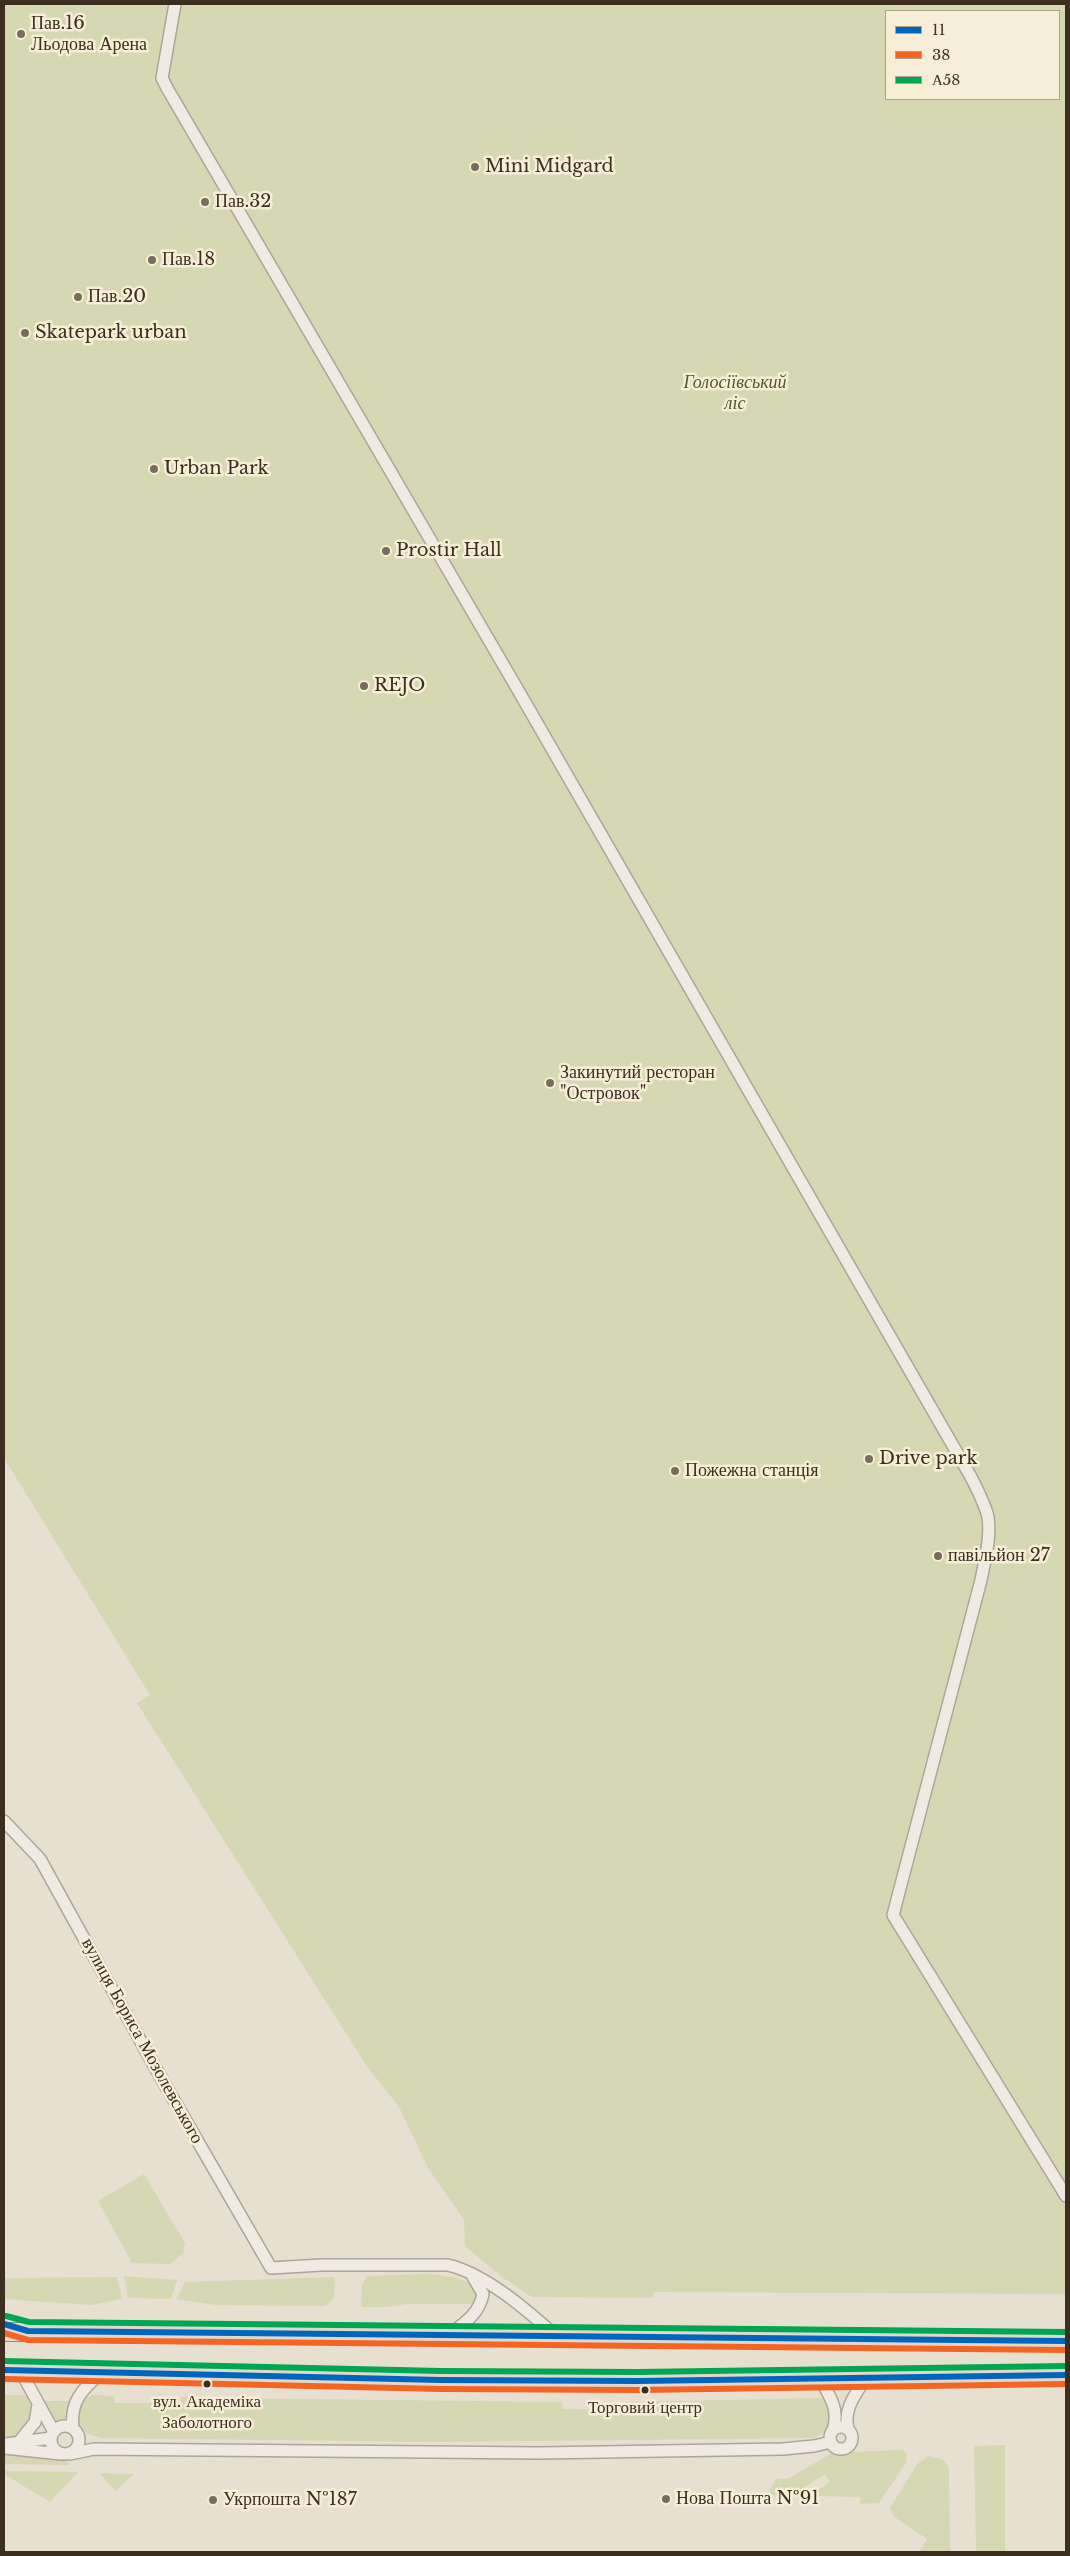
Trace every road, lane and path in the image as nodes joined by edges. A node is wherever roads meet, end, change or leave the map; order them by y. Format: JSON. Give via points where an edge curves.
{"nodes":[{"id":1,"x":175,"y":4,"type":"edge"},
{"id":2,"x":4,"y":1822,"type":"edge"},
{"id":3,"x":1066,"y":2196,"type":"edge"},
{"id":4,"x":471,"y":2274,"type":"junction"},
{"id":5,"x":4,"y":2324,"type":"edge"},
{"id":6,"x":28,"y":2331,"type":"junction"},
{"id":7,"x":4,"y":2332,"type":"edge"},
{"id":8,"x":446,"y":2336,"type":"junction"},
{"id":9,"x":557,"y":2337,"type":"junction"},
{"id":10,"x":1066,"y":2341,"type":"edge"},
{"id":11,"x":8,"y":2370,"type":"edge"},
{"id":12,"x":100,"y":2374,"type":"junction"},
{"id":13,"x":1066,"y":2374,"type":"edge"},
{"id":14,"x":867,"y":2376,"type":"junction"},
{"id":15,"x":819,"y":2377,"type":"junction"},
{"id":16,"x":38,"y":2405,"type":"junction"},
{"id":17,"x":848,"y":2429,"type":"junction"},
{"id":18,"x":76,"y":2433,"type":"junction"},
{"id":19,"x":52,"y":2435,"type":"junction"},
{"id":20,"x":832,"y":2436,"type":"junction"},
{"id":21,"x":19,"y":2442,"type":"junction"},
{"id":22,"x":4,"y":2446,"type":"edge"},
{"id":23,"x":94,"y":2449,"type":"junction"},
{"id":24,"x":66,"y":2454,"type":"junction"}],
"edges":[{"from":1,"to":3,"type":"street","via":[[162,78],[167,88],[962,1460],[988,1516],[982,1580],[893,1915]]},
{"from":2,"to":4,"type":"street","name":"вулиця Бориса Мозолевського","via":[[40,1859],[271,2268],[448,2265]]},
{"from":4,"to":8,"type":"street","via":[[483,2294],[482,2300],[472,2316]]},
{"from":4,"to":9,"type":"street","via":[[522,2308]]},
{"from":5,"to":6,"type":"highway"},
{"from":6,"to":7,"type":"highway"},
{"from":6,"to":8,"type":"highway"},
{"from":8,"to":9,"type":"highway"},
{"from":9,"to":10,"type":"highway"},
{"from":11,"to":12,"type":"highway"},
{"from":11,"to":16,"type":"street"},
{"from":12,"to":15,"type":"highway","via":[[638,2381]]},
{"from":12,"to":18,"type":"street","via":[[78,2396],[72,2416]]},
{"from":13,"to":14,"type":"highway"},
{"from":14,"to":15,"type":"highway"},
{"from":14,"to":17,"type":"street","via":[[848,2406]]},
{"from":15,"to":20,"type":"street","via":[[835,2410]]},
{"from":16,"to":19,"type":"street"},
{"from":16,"to":21,"type":"street","via":[[35,2422]]},
{"from":17,"to":20,"type":"street","via":[[841,2427]]},
{"from":17,"to":20,"type":"street","via":[[852,2440],[848,2446],[838,2448]]},
{"from":18,"to":19,"type":"street","via":[[62,2426]]},
{"from":18,"to":23,"type":"street"},
{"from":18,"to":24,"type":"street","via":[[78,2448]]},
{"from":19,"to":21,"type":"street"},
{"from":19,"to":24,"type":"street","via":[[52,2446]]},
{"from":20,"to":23,"type":"street","via":[[814,2446],[783,2449],[541,2453]]},
{"from":21,"to":22,"type":"street"},
{"from":22,"to":24,"type":"street"},
{"from":23,"to":24,"type":"street"}]}
